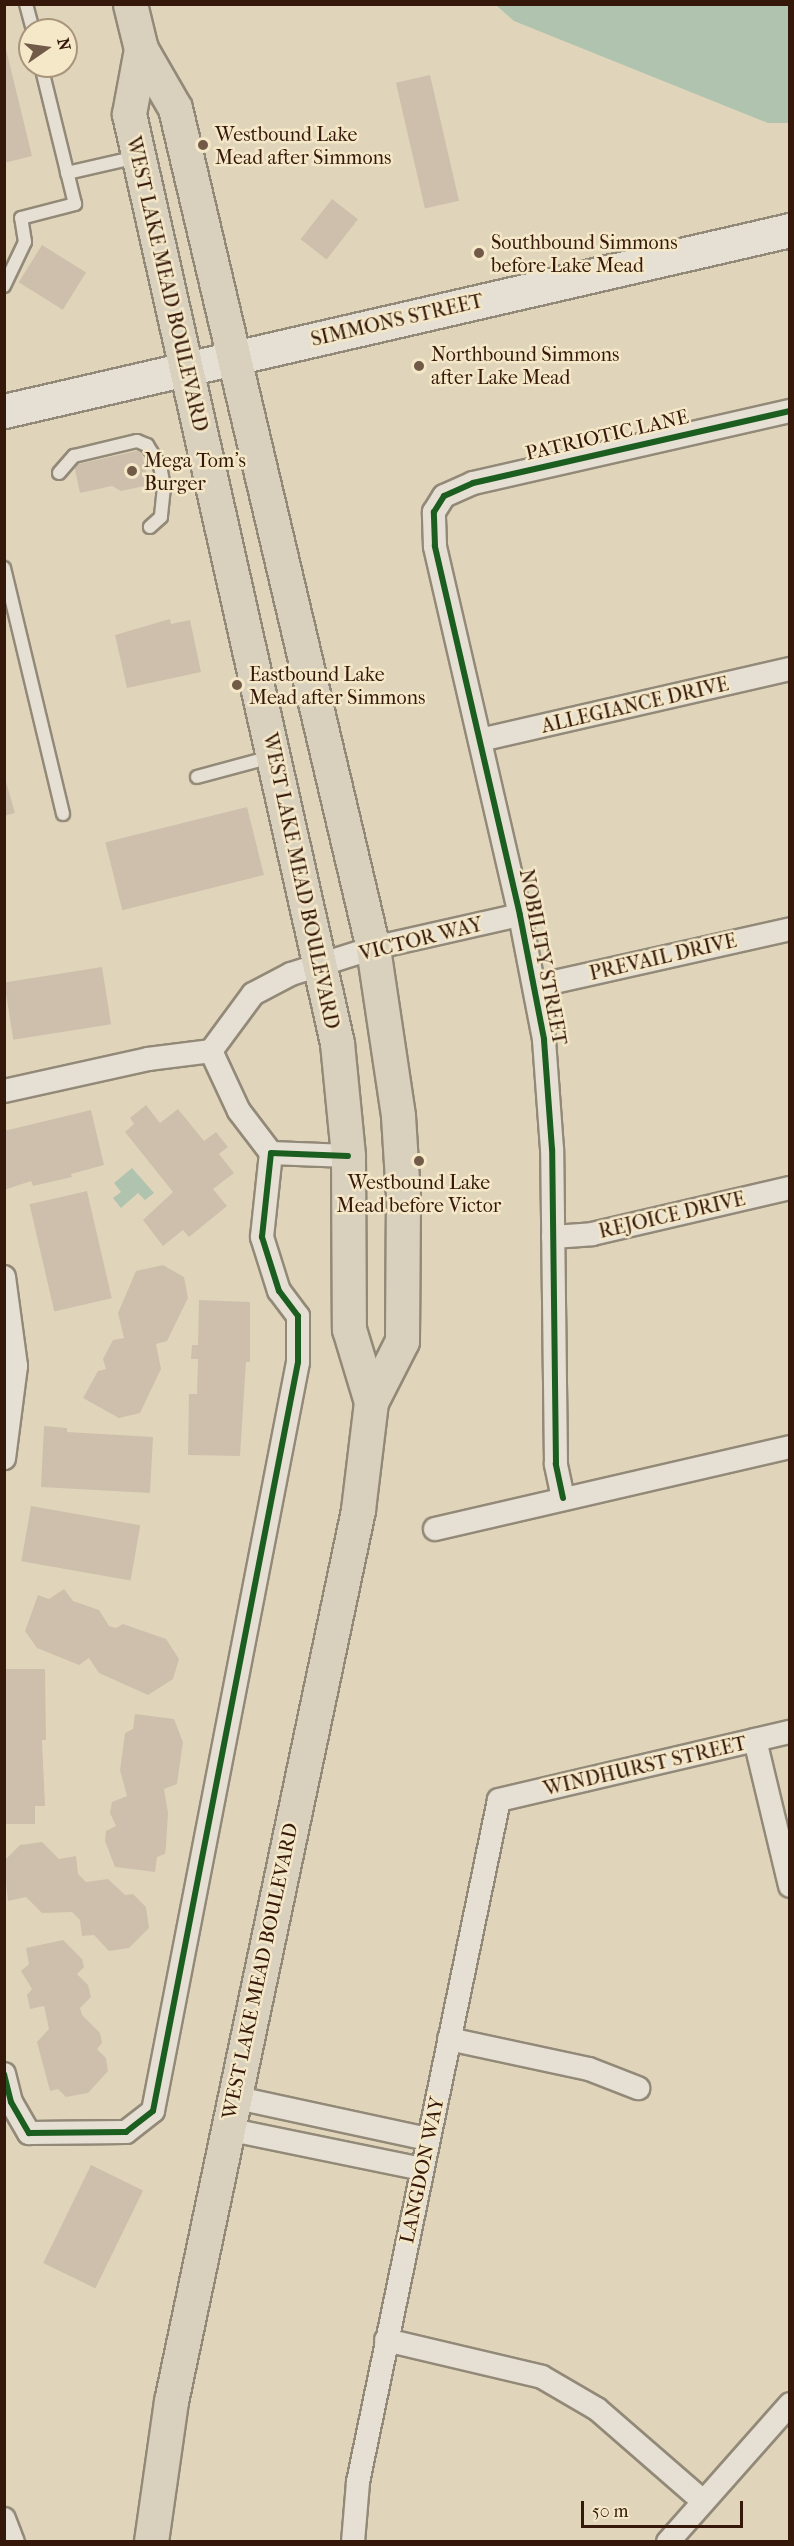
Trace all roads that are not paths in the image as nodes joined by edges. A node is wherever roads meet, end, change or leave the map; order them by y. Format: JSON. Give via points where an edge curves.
{"nodes":[{"id":1,"x":130,"y":4,"type":"edge"},
{"id":2,"x":141,"y":49,"type":"junction"},
{"id":3,"x":44,"y":78,"type":"edge"},
{"id":4,"x":138,"y":156,"type":"junction"},
{"id":5,"x":68,"y":173,"type":"junction"},
{"id":6,"x":789,"y":230,"type":"edge"},
{"id":7,"x":4,"y":286,"type":"edge"},
{"id":8,"x":233,"y":357,"type":"junction"},
{"id":9,"x":186,"y":368,"type":"junction"},
{"id":10,"x":4,"y":411,"type":"edge"},
{"id":11,"x":789,"y":411,"type":"edge"},
{"id":12,"x":59,"y":472,"type":"dead end"},
{"id":13,"x":437,"y":502,"type":"joint"},
{"id":14,"x":150,"y":527,"type":"dead end"},
{"id":15,"x":4,"y":568,"type":"edge"},
{"id":16,"x":789,"y":669,"type":"edge"},
{"id":17,"x":480,"y":740,"type":"junction"},
{"id":18,"x":325,"y":744,"type":"junction"},
{"id":19,"x":274,"y":757,"type":"junction"},
{"id":20,"x":197,"y":777,"type":"dead end"},
{"id":21,"x":63,"y":814,"type":"dead end"},
{"id":22,"x":520,"y":915,"type":"junction"},
{"id":23,"x":789,"y":929,"type":"edge"},
{"id":24,"x":373,"y":948,"type":"junction"},
{"id":25,"x":322,"y":966,"type":"junction"},
{"id":26,"x":536,"y":986,"type":"junction"},
{"id":27,"x":211,"y":1051,"type":"junction"},
{"id":28,"x":4,"y":1091,"type":"edge"},
{"id":29,"x":271,"y":1153,"type":"junction"},
{"id":30,"x":348,"y":1156,"type":"junction"},
{"id":31,"x":789,"y":1188,"type":"edge"},
{"id":32,"x":553,"y":1237,"type":"junction"},
{"id":33,"x":4,"y":1277,"type":"edge"},
{"id":34,"x":371,"y":1402,"type":"junction"},
{"id":35,"x":789,"y":1447,"type":"edge"},
{"id":36,"x":4,"y":1458,"type":"edge"},
{"id":37,"x":563,"y":1498,"type":"junction"},
{"id":38,"x":435,"y":1529,"type":"dead end"},
{"id":39,"x":789,"y":1732,"type":"edge"},
{"id":40,"x":755,"y":1740,"type":"junction"},
{"id":41,"x":500,"y":1800,"type":"joint"},
{"id":42,"x":789,"y":1886,"type":"edge"},
{"id":43,"x":449,"y":2039,"type":"junction"},
{"id":44,"x":4,"y":2074,"type":"edge"},
{"id":45,"x":638,"y":2088,"type":"dead end"},
{"id":46,"x":233,"y":2097,"type":"junction"},
{"id":47,"x":227,"y":2129,"type":"junction"},
{"id":48,"x":428,"y":2139,"type":"junction"},
{"id":49,"x":422,"y":2169,"type":"junction"},
{"id":50,"x":386,"y":2340,"type":"junction"},
{"id":51,"x":789,"y":2404,"type":"edge"},
{"id":52,"x":703,"y":2501,"type":"junction"},
{"id":53,"x":4,"y":2519,"type":"edge"},
{"id":54,"x":13,"y":2541,"type":"edge"},
{"id":55,"x":151,"y":2541,"type":"edge"},
{"id":56,"x":352,"y":2541,"type":"edge"},
{"id":57,"x":668,"y":2541,"type":"edge"}],
"edges":[{"from":1,"to":2,"type":"main road","name":"WEST LAKE MEAD BOULEVARD"},
{"from":2,"to":4,"type":"main road","name":"WEST LAKE MEAD BOULEVARD","via":[[129,114]]},
{"from":2,"to":8,"type":"main road","name":"WEST LAKE MEAD BOULEVARD","via":[[175,108]]},
{"from":3,"to":5,"type":"lane"},
{"from":4,"to":5,"type":"lane"},
{"from":4,"to":9,"type":"main road","name":"WEST LAKE MEAD BOULEVARD"},
{"from":5,"to":7,"type":"lane","via":[[75,204],[21,218],[25,242]]},
{"from":6,"to":8,"type":"main road","name":"SIMMONS STREET"},
{"from":8,"to":9,"type":"main road","name":"SIMMONS STREET"},
{"from":8,"to":18,"type":"main road","name":"WEST LAKE MEAD BOULEVARD"},
{"from":9,"to":10,"type":"main road","name":"SIMMONS STREET"},
{"from":9,"to":19,"type":"main road","name":"WEST LAKE MEAD BOULEVARD"},
{"from":11,"to":13,"type":"street","name":"PATRIOTIC LANE","via":[[473,483],[452,490]]},
{"from":12,"to":14,"type":"lane","via":[[74,456],[136,441],[147,445],[160,466],[164,495],[161,517]]},
{"from":13,"to":17,"type":"street","name":"NOBILITY STREET","via":[[433,523],[435,546]]},
{"from":15,"to":21,"type":"lane"},
{"from":16,"to":17,"type":"street","name":"ALLEGIANCE DRIVE"},
{"from":17,"to":22,"type":"street","name":"NOBILITY STREET"},
{"from":18,"to":19,"type":"main road"},
{"from":18,"to":24,"type":"main road","name":"WEST LAKE MEAD BOULEVARD"},
{"from":19,"to":20,"type":"lane"},
{"from":19,"to":25,"type":"main road","name":"WEST LAKE MEAD BOULEVARD"},
{"from":22,"to":24,"type":"street","name":"VICTOR WAY"},
{"from":22,"to":26,"type":"street","name":"NOBILITY STREET"},
{"from":23,"to":26,"type":"street","name":"PREVAIL DRIVE"},
{"from":24,"to":25,"type":"street","name":"VICTOR WAY"},
{"from":24,"to":34,"type":"main road","name":"WEST LAKE MEAD BOULEVARD","via":[[398,1116],[403,1207],[402,1341]]},
{"from":25,"to":27,"type":"street","name":"VICTOR WAY","via":[[291,974],[253,994]]},
{"from":25,"to":30,"type":"main road","name":"WEST LAKE MEAD BOULEVARD","via":[[341,1074]]},
{"from":26,"to":32,"type":"street","name":"NOBILITY STREET","via":[[549,1094]]},
{"from":27,"to":28,"type":"street","via":[[148,1059]]},
{"from":27,"to":29,"type":"street","via":[[238,1111]]},
{"from":29,"to":30,"type":"street"},
{"from":29,"to":44,"type":"street","via":[[262,1237],[279,1291],[298,1316],[298,1362],[153,2111],[126,2132],[29,2133],[11,2102]]},
{"from":30,"to":34,"type":"main road","name":"WEST LAKE MEAD BOULEVARD","via":[[349,1329]]},
{"from":31,"to":32,"type":"street","name":"REJOICE DRIVE","via":[[592,1234]]},
{"from":32,"to":37,"type":"street","name":"NOBILITY STREET","via":[[556,1464]]},
{"from":33,"to":36,"type":"street","via":[[16,1366]]},
{"from":34,"to":46,"type":"main road","name":"WEST LAKE MEAD BOULEVARD","via":[[352,1542]]},
{"from":35,"to":37,"type":"street"},
{"from":37,"to":38,"type":"street"},
{"from":39,"to":40,"type":"street","name":"WINDHURST STREET"},
{"from":40,"to":41,"type":"street","name":"WINDHURST STREET"},
{"from":40,"to":42,"type":"street"},
{"from":41,"to":43,"type":"street","name":"LANGDON WAY"},
{"from":43,"to":45,"type":"street","via":[[589,2069]]},
{"from":43,"to":48,"type":"street","name":"LANGDON WAY"},
{"from":46,"to":47,"type":"main road","name":"WEST LAKE MEAD BOULEVARD"},
{"from":46,"to":48,"type":"street"},
{"from":47,"to":49,"type":"street"},
{"from":47,"to":55,"type":"main road","name":"WEST LAKE MEAD BOULEVARD","via":[[171,2401]]},
{"from":48,"to":49,"type":"street","name":"LANGDON WAY"},
{"from":49,"to":50,"type":"street","name":"LANGDON WAY"},
{"from":50,"to":52,"type":"street","via":[[542,2377],[597,2409]]},
{"from":50,"to":56,"type":"street","name":"LANGDON WAY","via":[[358,2482]]},
{"from":51,"to":52,"type":"street"},
{"from":52,"to":57,"type":"street"},
{"from":53,"to":54,"type":"street"}]}
